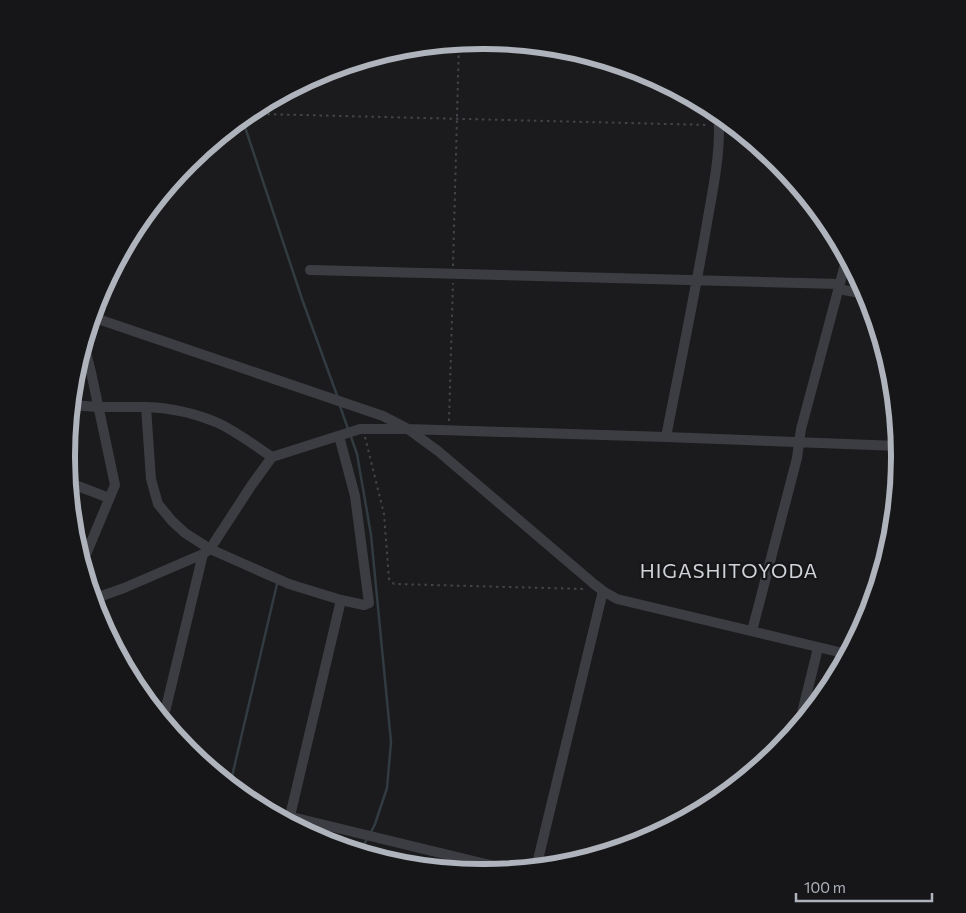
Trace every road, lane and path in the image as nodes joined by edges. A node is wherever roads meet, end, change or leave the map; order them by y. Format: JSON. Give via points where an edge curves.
{"nodes":[{"id":1,"x":459,"y":50,"type":"edge"},
{"id":2,"x":261,"y":114,"type":"dead end"},
{"id":3,"x":457,"y":119,"type":"junction"},
{"id":4,"x":719,"y":126,"type":"joint"},
{"id":5,"x":843,"y":266,"type":"edge"},
{"id":6,"x":310,"y":270,"type":"dead end"},
{"id":7,"x":453,"y":273,"type":"junction"},
{"id":8,"x":698,"y":280,"type":"junction"},
{"id":9,"x":838,"y":286,"type":"junction"},
{"id":10,"x":856,"y":291,"type":"edge"},
{"id":11,"x":99,"y":319,"type":"edge"},
{"id":12,"x":87,"y":358,"type":"edge"},
{"id":13,"x":79,"y":406,"type":"edge"},
{"id":14,"x":98,"y":407,"type":"junction"},
{"id":15,"x":146,"y":407,"type":"junction"},
{"id":16,"x":361,"y":429,"type":"junction"},
{"id":17,"x":408,"y":429,"type":"junction"},
{"id":18,"x":449,"y":430,"type":"junction"},
{"id":19,"x":339,"y":436,"type":"junction"},
{"id":20,"x":666,"y":436,"type":"junction"},
{"id":21,"x":799,"y":442,"type":"junction"},
{"id":22,"x":891,"y":446,"type":"edge"},
{"id":23,"x":272,"y":457,"type":"junction"},
{"id":24,"x":76,"y":485,"type":"edge"},
{"id":25,"x":109,"y":498,"type":"junction"},
{"id":26,"x":87,"y":552,"type":"edge"},
{"id":27,"x":206,"y":552,"type":"junction"},
{"id":28,"x":594,"y":584,"type":"junction"},
{"id":29,"x":603,"y":591,"type":"junction"},
{"id":30,"x":100,"y":596,"type":"edge"},
{"id":31,"x":341,"y":600,"type":"junction"},
{"id":32,"x":752,"y":631,"type":"junction"},
{"id":33,"x":818,"y":648,"type":"junction"},
{"id":34,"x":840,"y":653,"type":"edge"},
{"id":35,"x":803,"y":709,"type":"edge"},
{"id":36,"x":165,"y":711,"type":"edge"},
{"id":37,"x":290,"y":816,"type":"edge"},
{"id":38,"x":292,"y":817,"type":"edge"},
{"id":39,"x":538,"y":861,"type":"edge"},
{"id":40,"x":484,"y":864,"type":"edge"}],
"edges":[{"from":1,"to":3,"type":"path"},
{"from":2,"to":3,"type":"path"},
{"from":3,"to":4,"type":"path"},
{"from":3,"to":7,"type":"path"},
{"from":4,"to":8,"type":"street","via":[[716,172]]},
{"from":5,"to":9,"type":"street"},
{"from":6,"to":7,"type":"street"},
{"from":7,"to":8,"type":"street"},
{"from":7,"to":18,"type":"path"},
{"from":8,"to":9,"type":"street"},
{"from":8,"to":20,"type":"street"},
{"from":9,"to":10,"type":"street"},
{"from":9,"to":21,"type":"street"},
{"from":11,"to":17,"type":"street","via":[[383,416]]},
{"from":12,"to":14,"type":"street"},
{"from":13,"to":14,"type":"street"},
{"from":14,"to":15,"type":"street"},
{"from":14,"to":25,"type":"street","via":[[114,485]]},
{"from":15,"to":23,"type":"street","via":[[187,412],[218,424]]},
{"from":15,"to":27,"type":"street","via":[[151,479],[158,504]]},
{"from":16,"to":17,"type":"street"},
{"from":16,"to":19,"type":"street"},
{"from":16,"to":28,"type":"path","via":[[384,514],[389,579],[394,584],[585,589]]},
{"from":17,"to":18,"type":"street"},
{"from":17,"to":28,"type":"street"},
{"from":18,"to":20,"type":"street"},
{"from":19,"to":23,"type":"street"},
{"from":19,"to":31,"type":"street","via":[[355,496],[369,603],[364,605]]},
{"from":20,"to":21,"type":"street"},
{"from":21,"to":22,"type":"street"},
{"from":21,"to":32,"type":"street"},
{"from":23,"to":27,"type":"street"},
{"from":24,"to":25,"type":"street"},
{"from":25,"to":26,"type":"street"},
{"from":27,"to":30,"type":"street"},
{"from":27,"to":31,"type":"street"},
{"from":27,"to":36,"type":"street"},
{"from":28,"to":29,"type":"street"},
{"from":29,"to":32,"type":"street","via":[[617,598]]},
{"from":29,"to":39,"type":"street"},
{"from":31,"to":37,"type":"street"},
{"from":32,"to":33,"type":"street"},
{"from":33,"to":34,"type":"street"},
{"from":33,"to":35,"type":"street"},
{"from":38,"to":40,"type":"street"}]}
